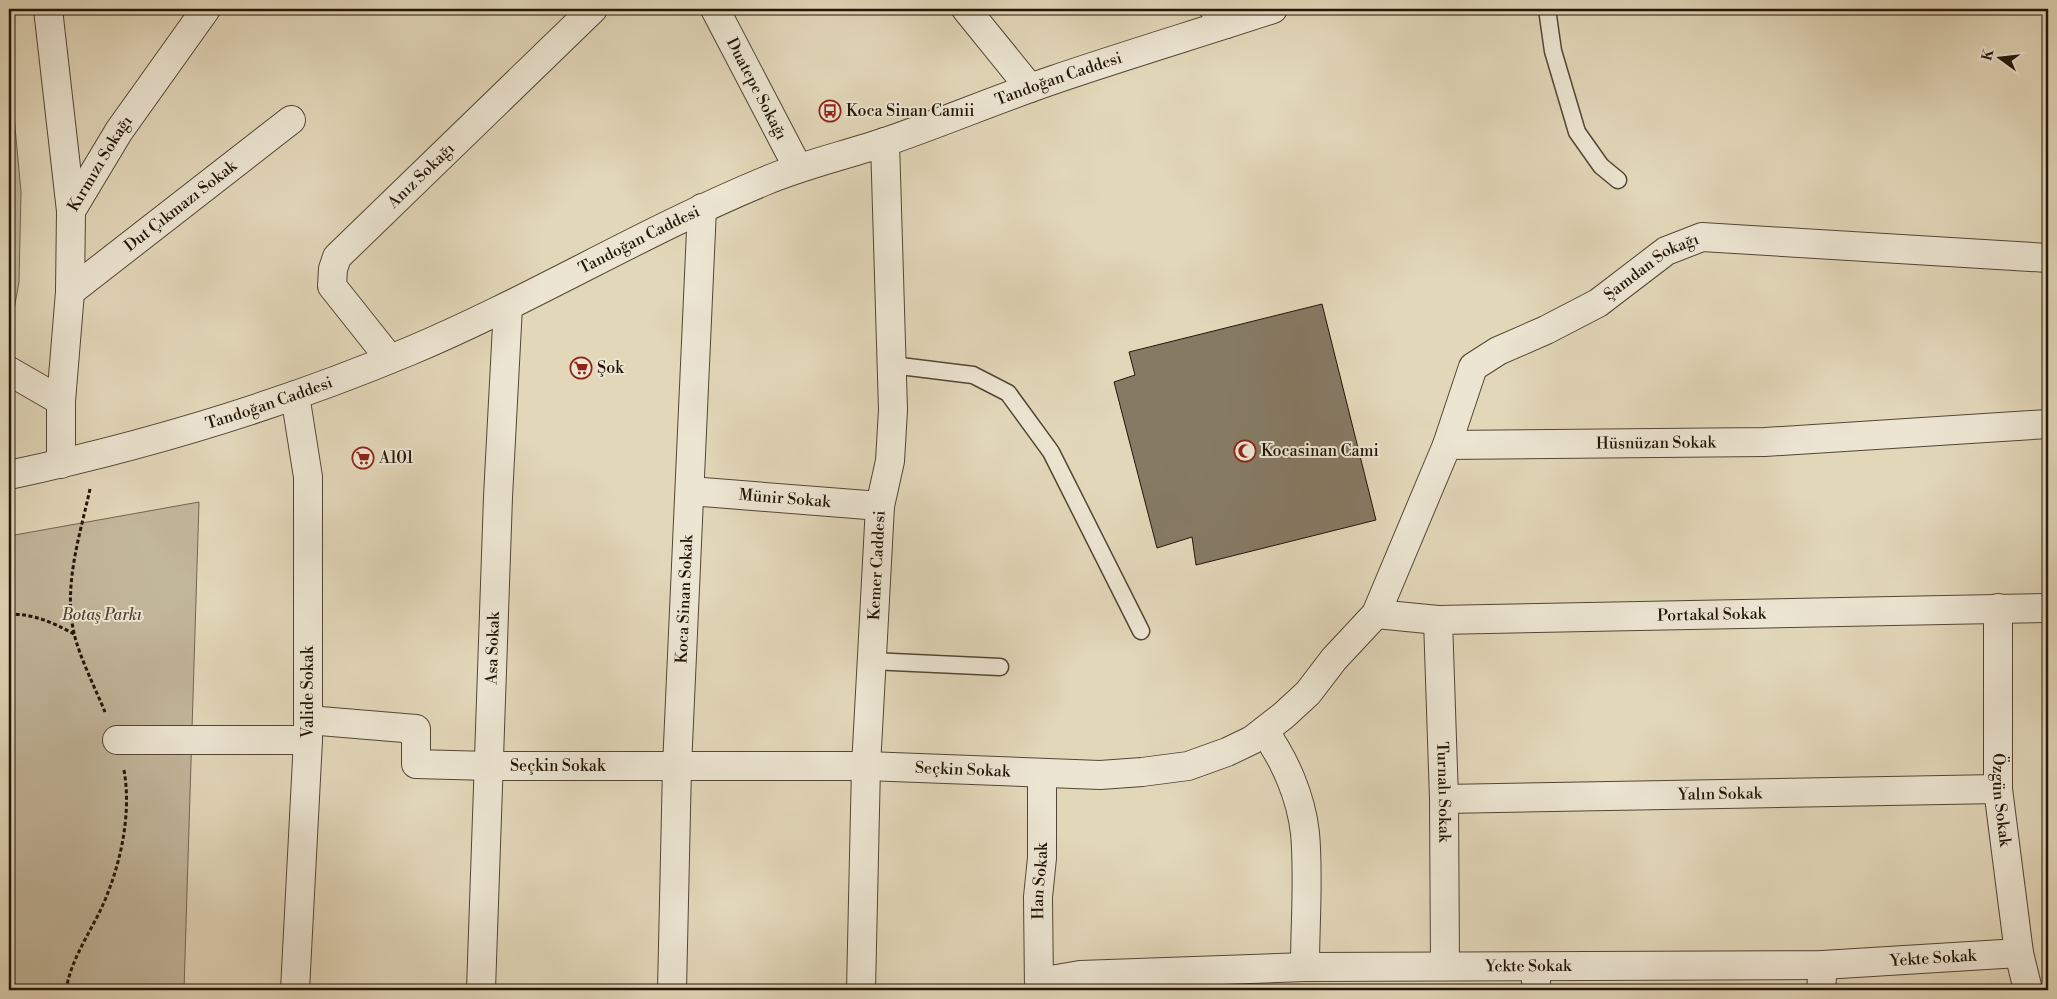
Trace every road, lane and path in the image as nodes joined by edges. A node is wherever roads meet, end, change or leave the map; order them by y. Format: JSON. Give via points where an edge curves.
{"nodes":[{"id":1,"x":48,"y":9,"type":"edge"},
{"id":2,"x":206,"y":9,"type":"edge"},
{"id":3,"x":592,"y":9,"type":"edge"},
{"id":4,"x":715,"y":9,"type":"edge"},
{"id":5,"x":966,"y":9,"type":"edge"},
{"id":6,"x":1273,"y":9,"type":"edge"},
{"id":7,"x":1547,"y":9,"type":"edge"},
{"id":8,"x":1220,"y":17,"type":"edge"},
{"id":9,"x":1030,"y":88,"type":"junction"},
{"id":10,"x":291,"y":120,"type":"dead end"},
{"id":11,"x":885,"y":142,"type":"junction"},
{"id":12,"x":798,"y":168,"type":"junction"},
{"id":13,"x":1618,"y":180,"type":"dead end"},
{"id":14,"x":702,"y":208,"type":"junction"},
{"id":15,"x":70,"y":211,"type":"junction"},
{"id":16,"x":2048,"y":258,"type":"edge"},
{"id":17,"x":70,"y":292,"type":"junction"},
{"id":18,"x":508,"y":306,"type":"junction"},
{"id":19,"x":390,"y":359,"type":"junction"},
{"id":20,"x":892,"y":365,"type":"junction"},
{"id":21,"x":9,"y":371,"type":"edge"},
{"id":22,"x":295,"y":395,"type":"junction"},
{"id":23,"x":62,"y":401,"type":"junction"},
{"id":24,"x":2048,"y":424,"type":"edge"},
{"id":25,"x":1447,"y":445,"type":"junction"},
{"id":26,"x":61,"y":464,"type":"junction"},
{"id":27,"x":9,"y":475,"type":"edge"},
{"id":28,"x":690,"y":491,"type":"junction"},
{"id":29,"x":880,"y":506,"type":"junction"},
{"id":30,"x":1998,"y":608,"type":"junction"},
{"id":31,"x":2048,"y":608,"type":"edge"},
{"id":32,"x":9,"y":614,"type":"edge"},
{"id":33,"x":1376,"y":614,"type":"junction"},
{"id":34,"x":1438,"y":620,"type":"junction"},
{"id":35,"x":1141,"y":631,"type":"dead end"},
{"id":36,"x":74,"y":634,"type":"dead end"},
{"id":37,"x":871,"y":661,"type":"junction"},
{"id":38,"x":1000,"y":667,"type":"dead end"},
{"id":39,"x":308,"y":730,"type":"junction"},
{"id":40,"x":1264,"y":730,"type":"junction"},
{"id":41,"x":117,"y":740,"type":"dead end"},
{"id":42,"x":489,"y":766,"type":"junction"},
{"id":43,"x":866,"y":766,"type":"junction"},
{"id":44,"x":677,"y":767,"type":"junction"},
{"id":45,"x":1042,"y":773,"type":"junction"},
{"id":46,"x":1998,"y":789,"type":"junction"},
{"id":47,"x":1444,"y":799,"type":"junction"},
{"id":48,"x":2018,"y":953,"type":"junction"},
{"id":49,"x":1445,"y":966,"type":"junction"},
{"id":50,"x":1305,"y":967,"type":"junction"},
{"id":51,"x":1822,"y":978,"type":"edge"},
{"id":52,"x":1536,"y":979,"type":"edge"},
{"id":53,"x":1231,"y":980,"type":"edge"},
{"id":54,"x":1039,"y":986,"type":"edge"},
{"id":55,"x":295,"y":990,"type":"edge"},
{"id":56,"x":481,"y":990,"type":"edge"},
{"id":57,"x":672,"y":990,"type":"edge"},
{"id":58,"x":861,"y":990,"type":"edge"},
{"id":59,"x":2028,"y":990,"type":"edge"}],
"edges":[{"from":1,"to":15,"type":"street"},
{"from":2,"to":15,"type":"street","name":"Kırmızı Sokağı","via":[[119,131]]},
{"from":3,"to":19,"type":"street","name":"Anız Sokağı","via":[[336,257],[332,286]]},
{"from":4,"to":12,"type":"street","name":"Duatepe Sokağı"},
{"from":5,"to":9,"type":"street"},
{"from":6,"to":8,"type":"street","name":"Tandoğan Caddesi"},
{"from":7,"to":13,"type":"lane","via":[[1553,51],[1577,132],[1601,166]]},
{"from":8,"to":9,"type":"street","name":"Tandoğan Caddesi"},
{"from":9,"to":11,"type":"street","name":"Tandoğan Caddesi"},
{"from":10,"to":17,"type":"street","name":"Dut Çıkmazı Sokak"},
{"from":11,"to":12,"type":"street","name":"Tandoğan Caddesi"},
{"from":11,"to":20,"type":"street","name":"Kemer Caddesi"},
{"from":12,"to":14,"type":"street","name":"Tandoğan Caddesi"},
{"from":14,"to":18,"type":"street","name":"Tandoğan Caddesi"},
{"from":14,"to":28,"type":"street","name":"Koca Sinan Sokak"},
{"from":15,"to":17,"type":"street","name":"Kırmızı Sokağı"},
{"from":16,"to":25,"type":"street","name":"Şamdan Sokağı","via":[[1702,236],[1666,251],[1598,303],[1498,351],[1473,367]]},
{"from":17,"to":23,"type":"street","name":"Kırmızı Sokağı"},
{"from":18,"to":19,"type":"street","name":"Tandoğan Caddesi"},
{"from":18,"to":42,"type":"street","name":"Asa Sokak"},
{"from":19,"to":22,"type":"street","name":"Tandoğan Caddesi"},
{"from":20,"to":29,"type":"street","name":"Kemer Caddesi","via":[[893,435]]},
{"from":20,"to":35,"type":"lane","via":[[973,375],[1008,393],[1051,452]]},
{"from":21,"to":23,"type":"street"},
{"from":22,"to":26,"type":"street","name":"Tandoğan Caddesi","via":[[130,447]]},
{"from":22,"to":39,"type":"street","name":"Valide Sokak","via":[[308,477]]},
{"from":23,"to":26,"type":"street","name":"Kırmızı Sokağı"},
{"from":24,"to":25,"type":"street","name":"Hüsnüzan Sokak","via":[[1765,442]]},
{"from":25,"to":33,"type":"street"},
{"from":26,"to":27,"type":"street","name":"Tandoğan Caddesi"},
{"from":28,"to":29,"type":"street","name":"Münir Sokak"},
{"from":28,"to":44,"type":"street","name":"Koca Sinan Sokak"},
{"from":29,"to":37,"type":"street","name":"Kemer Caddesi"},
{"from":30,"to":31,"type":"street","name":"Portakal Sokak"},
{"from":30,"to":34,"type":"street","name":"Portakal Sokak"},
{"from":30,"to":46,"type":"street","name":"Özgün Sokak"},
{"from":32,"to":36,"type":"path","via":[[44,618]]},
{"from":33,"to":34,"type":"street","name":"Portakal Sokak"},
{"from":33,"to":40,"type":"street","name":"Seçkin Sokak","via":[[1334,659],[1308,694]]},
{"from":34,"to":47,"type":"street","name":"Turnalı Sokak"},
{"from":37,"to":38,"type":"lane"},
{"from":37,"to":43,"type":"street","name":"Kemer Caddesi"},
{"from":39,"to":41,"type":"street"},
{"from":39,"to":42,"type":"street","name":"Seçkin Sokak","via":[[416,729],[416,764]]},
{"from":39,"to":55,"type":"street","name":"Valide Sokak"},
{"from":40,"to":45,"type":"street","name":"Seçkin Sokak","via":[[1227,752],[1188,766],[1100,775]]},
{"from":40,"to":50,"type":"street","via":[[1284,764],[1305,832]]},
{"from":42,"to":44,"type":"street","name":"Seçkin Sokak"},
{"from":42,"to":56,"type":"street","name":"Asa Sokak"},
{"from":43,"to":44,"type":"street","name":"Seçkin Sokak"},
{"from":43,"to":45,"type":"street","name":"Seçkin Sokak"},
{"from":43,"to":58,"type":"street","name":"Kemer Caddesi"},
{"from":44,"to":57,"type":"street","name":"Koca Sinan Sokak"},
{"from":45,"to":54,"type":"street","name":"Han Sokak"},
{"from":46,"to":47,"type":"street","name":"Yalın Sokak"},
{"from":46,"to":48,"type":"street","name":"Özgün Sokak"},
{"from":47,"to":49,"type":"street","name":"Turnalı Sokak"},
{"from":48,"to":51,"type":"street","name":"Yekte Sokak"},
{"from":48,"to":59,"type":"street","name":"Özgün Sokak"},
{"from":49,"to":50,"type":"street","name":"Yekte Sokak"},
{"from":49,"to":52,"type":"street","name":"Yekte Sokak"},
{"from":50,"to":53,"type":"street","name":"Yekte Sokak"},
{"from":51,"to":52,"type":"street","name":"Yekte Sokak"},
{"from":53,"to":54,"type":"street","name":"Yekte Sokak","via":[[1080,975]]}]}
